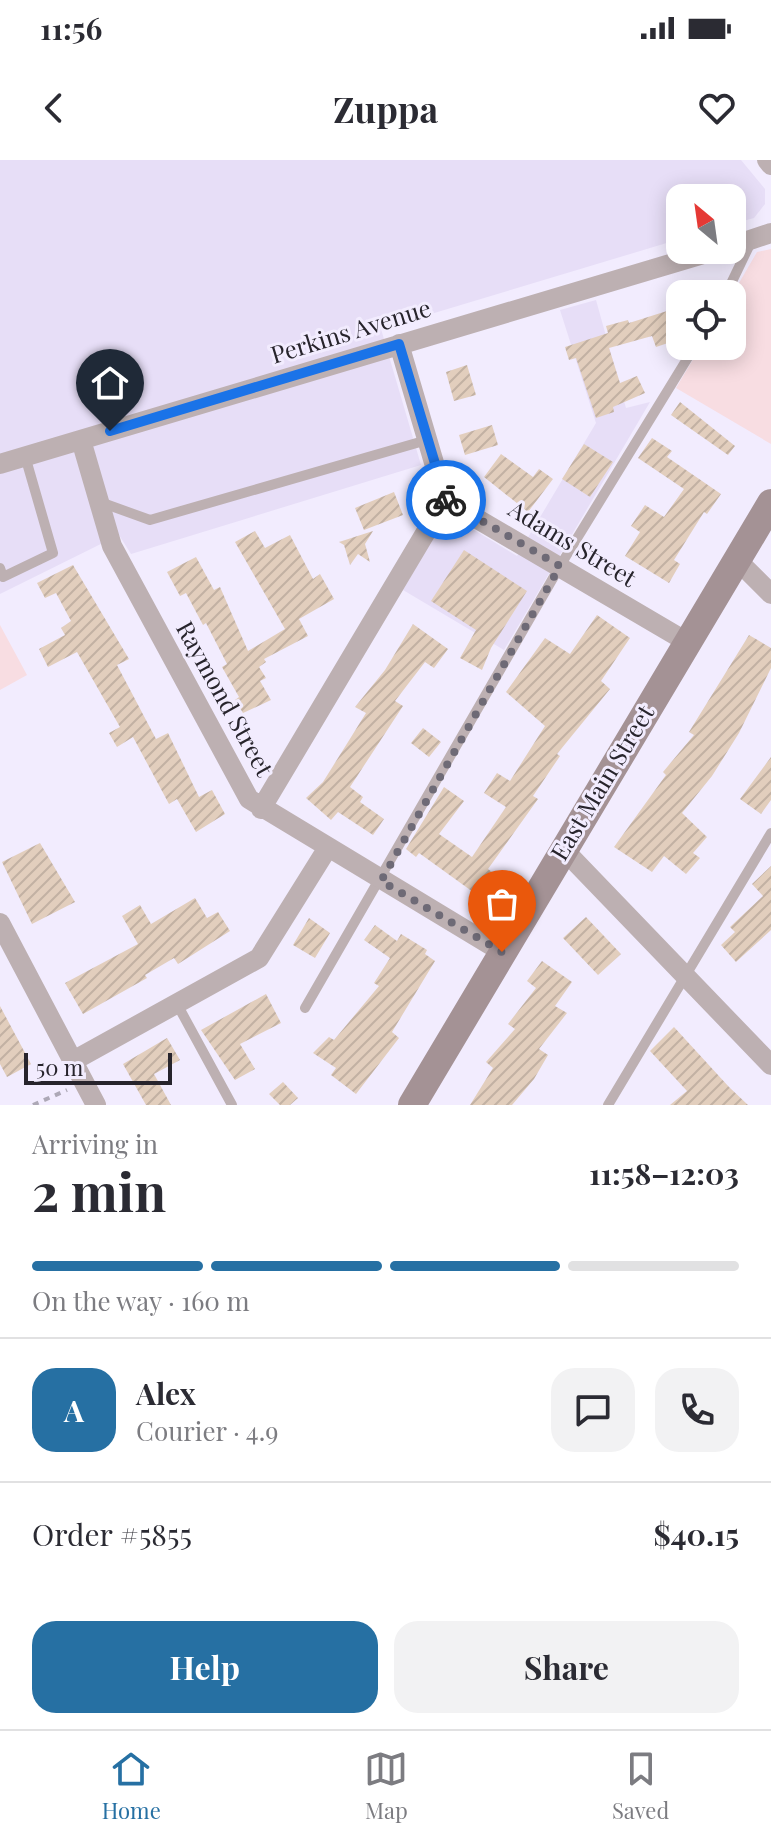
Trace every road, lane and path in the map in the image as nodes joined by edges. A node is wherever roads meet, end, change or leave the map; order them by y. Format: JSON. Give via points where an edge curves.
{"nodes":[{"id":1,"x":767,"y":160,"type":"edge"},
{"id":2,"x":771,"y":165,"type":"edge"},
{"id":3,"x":751,"y":239,"type":"edge"},
{"id":4,"x":670,"y":264,"type":"edge"},
{"id":5,"x":732,"y":280,"type":"edge"},
{"id":6,"x":399,"y":344,"type":"junction"},
{"id":7,"x":686,"y":360,"type":"edge"},
{"id":8,"x":81,"y":440,"type":"junction"},
{"id":9,"x":427,"y":440,"type":"junction"},
{"id":10,"x":25,"y":456,"type":"junction"},
{"id":11,"x":0,"y":464,"type":"edge"},
{"id":12,"x":445,"y":500,"type":"junction"},
{"id":13,"x":97,"y":501,"type":"junction"},
{"id":14,"x":771,"y":503,"type":"edge"},
{"id":15,"x":737,"y":560,"type":"junction"},
{"id":16,"x":560,"y":566,"type":"junction"},
{"id":17,"x":0,"y":568,"type":"edge"},
{"id":18,"x":771,"y":594,"type":"edge"},
{"id":19,"x":687,"y":642,"type":"junction"},
{"id":20,"x":261,"y":809,"type":"junction"},
{"id":21,"x":770,"y":836,"type":"edge"},
{"id":22,"x":327,"y":849,"type":"junction"},
{"id":23,"x":564,"y":850,"type":"junction"},
{"id":24,"x":381,"y":881,"type":"junction"},
{"id":25,"x":0,"y":923,"type":"edge"},
{"id":26,"x":502,"y":952,"type":"junction"},
{"id":27,"x":686,"y":975,"type":"junction"},
{"id":28,"x":177,"y":1004,"type":"junction"},
{"id":29,"x":305,"y":1008,"type":"dead end"},
{"id":30,"x":73,"y":1061,"type":"junction"},
{"id":31,"x":771,"y":1065,"type":"edge"},
{"id":32,"x":84,"y":1083,"type":"junction"},
{"id":33,"x":33,"y":1105,"type":"edge"},
{"id":34,"x":96,"y":1105,"type":"edge"},
{"id":35,"x":232,"y":1105,"type":"edge"},
{"id":36,"x":412,"y":1105,"type":"edge"},
{"id":37,"x":608,"y":1105,"type":"edge"}],
"edges":[{"from":1,"to":2,"type":"street"},
{"from":3,"to":5,"type":"lane"},
{"from":4,"to":6,"type":"street","name":"Perkins Avenue"},
{"from":6,"to":8,"type":"street","name":"Perkins Avenue"},
{"from":6,"to":9,"type":"street"},
{"from":7,"to":16,"type":"lane"},
{"from":8,"to":10,"type":"street","name":"Perkins Avenue"},
{"from":8,"to":13,"type":"street","name":"Raymond Street"},
{"from":9,"to":12,"type":"street"},
{"from":9,"to":13,"type":"lane","via":[[150,520]]},
{"from":10,"to":11,"type":"street","name":"Perkins Avenue"},
{"from":10,"to":17,"type":"lane","via":[[53,553],[3,577]]},
{"from":12,"to":16,"type":"street","name":"Adams Street"},
{"from":12,"to":20,"type":"street"},
{"from":13,"to":20,"type":"street","name":"Raymond Street","via":[[126,573],[227,761],[249,799]]},
{"from":14,"to":15,"type":"main road","name":"East Main Street"},
{"from":15,"to":18,"type":"street"},
{"from":15,"to":19,"type":"main road","name":"East Main Street"},
{"from":16,"to":19,"type":"street","name":"Adams Street"},
{"from":16,"to":24,"type":"lane"},
{"from":19,"to":23,"type":"main road","name":"East Main Street"},
{"from":20,"to":22,"type":"street","name":"Raymond Street"},
{"from":21,"to":27,"type":"lane"},
{"from":22,"to":24,"type":"street","name":"Raymond Street"},
{"from":22,"to":28,"type":"street","via":[[259,958]]},
{"from":23,"to":26,"type":"main road","name":"East Main Street"},
{"from":23,"to":27,"type":"street"},
{"from":24,"to":26,"type":"street","name":"Raymond Street"},
{"from":24,"to":29,"type":"lane"},
{"from":25,"to":30,"type":"street"},
{"from":26,"to":36,"type":"main road","name":"East Main Street"},
{"from":27,"to":31,"type":"street"},
{"from":27,"to":37,"type":"lane"},
{"from":28,"to":30,"type":"street"},
{"from":28,"to":35,"type":"lane"},
{"from":30,"to":32,"type":"street"},
{"from":32,"to":33,"type":"path"},
{"from":32,"to":34,"type":"street"}]}
